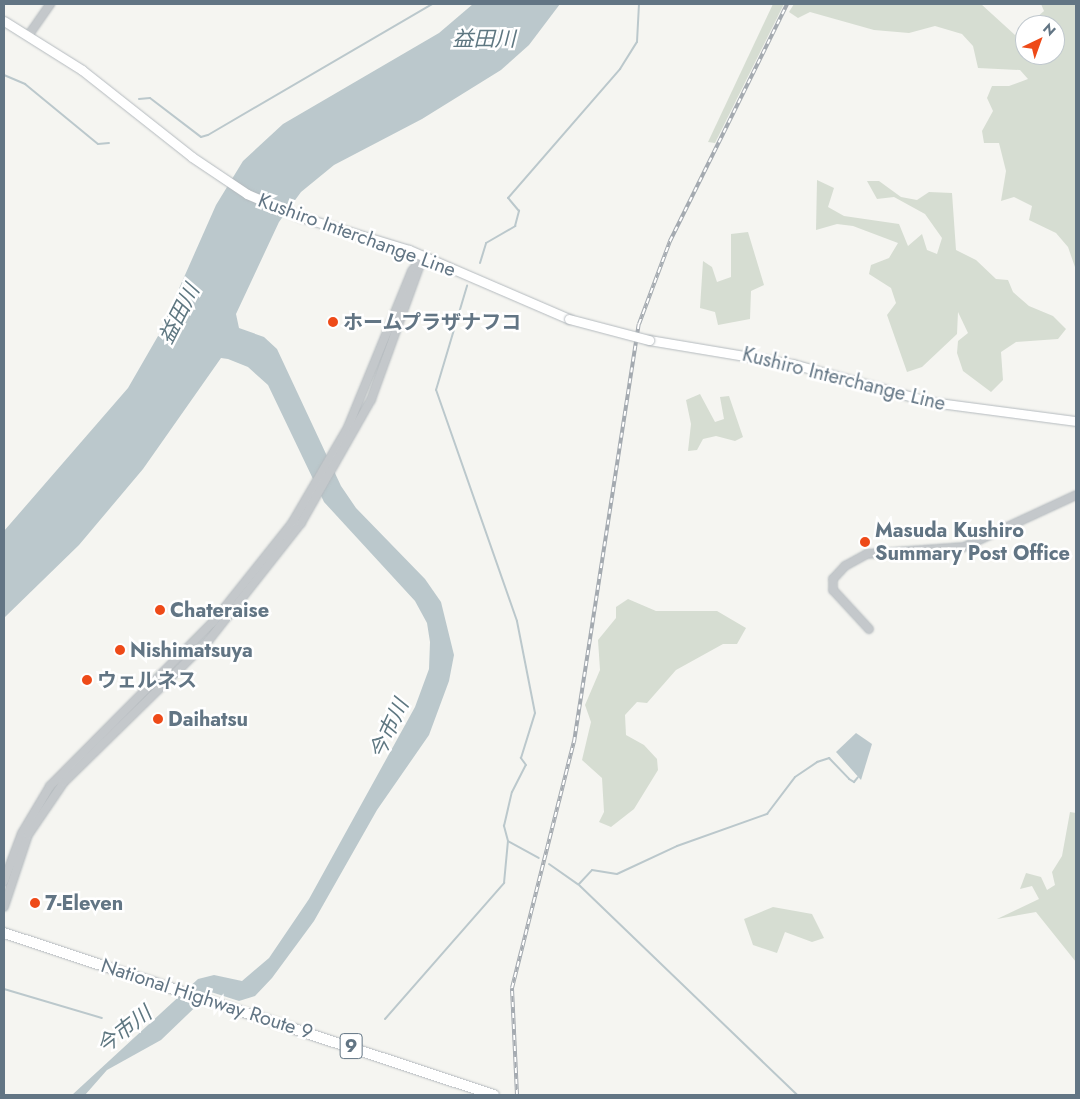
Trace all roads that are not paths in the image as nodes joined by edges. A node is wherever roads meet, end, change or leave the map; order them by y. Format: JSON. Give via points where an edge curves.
{"nodes":[{"id":1,"x":50,"y":4,"type":"edge"},
{"id":2,"x":4,"y":21,"type":"edge"},
{"id":3,"x":28,"y":36,"type":"junction"},
{"id":4,"x":423,"y":256,"type":"junction"},
{"id":5,"x":1076,"y":421,"type":"edge"},
{"id":6,"x":1076,"y":495,"type":"edge"},
{"id":7,"x":313,"y":497,"type":"junction"},
{"id":8,"x":869,"y":629,"type":"dead end"},
{"id":9,"x":4,"y":881,"type":"edge"},
{"id":10,"x":4,"y":907,"type":"edge"},
{"id":11,"x":4,"y":933,"type":"edge"},
{"id":12,"x":494,"y":1095,"type":"edge"}],
"edges":[{"from":1,"to":3,"type":"street"},
{"from":2,"to":3,"type":"main road","name":"Kushiro Interchange Line"},
{"from":3,"to":4,"type":"main road","name":"Kushiro Interchange Line","via":[[82,70],[219,177],[301,217]]},
{"from":4,"to":5,"type":"main road","name":"Kushiro Interchange Line","bridge":true,"via":[[569,319],[649,340],[793,364],[931,402]]},
{"from":4,"to":7,"type":"street","via":[[371,400]]},
{"from":6,"to":8,"type":"street","via":[[964,547],[867,554],[845,566],[833,579],[833,590]]},
{"from":7,"to":9,"type":"street","via":[[213,622],[50,786],[22,833]]},
{"from":7,"to":10,"type":"street","via":[[283,550],[209,640],[98,746],[55,794],[28,835]]},
{"from":11,"to":12,"type":"highway","name":"National Highway Route 9","number":"9"}]}
